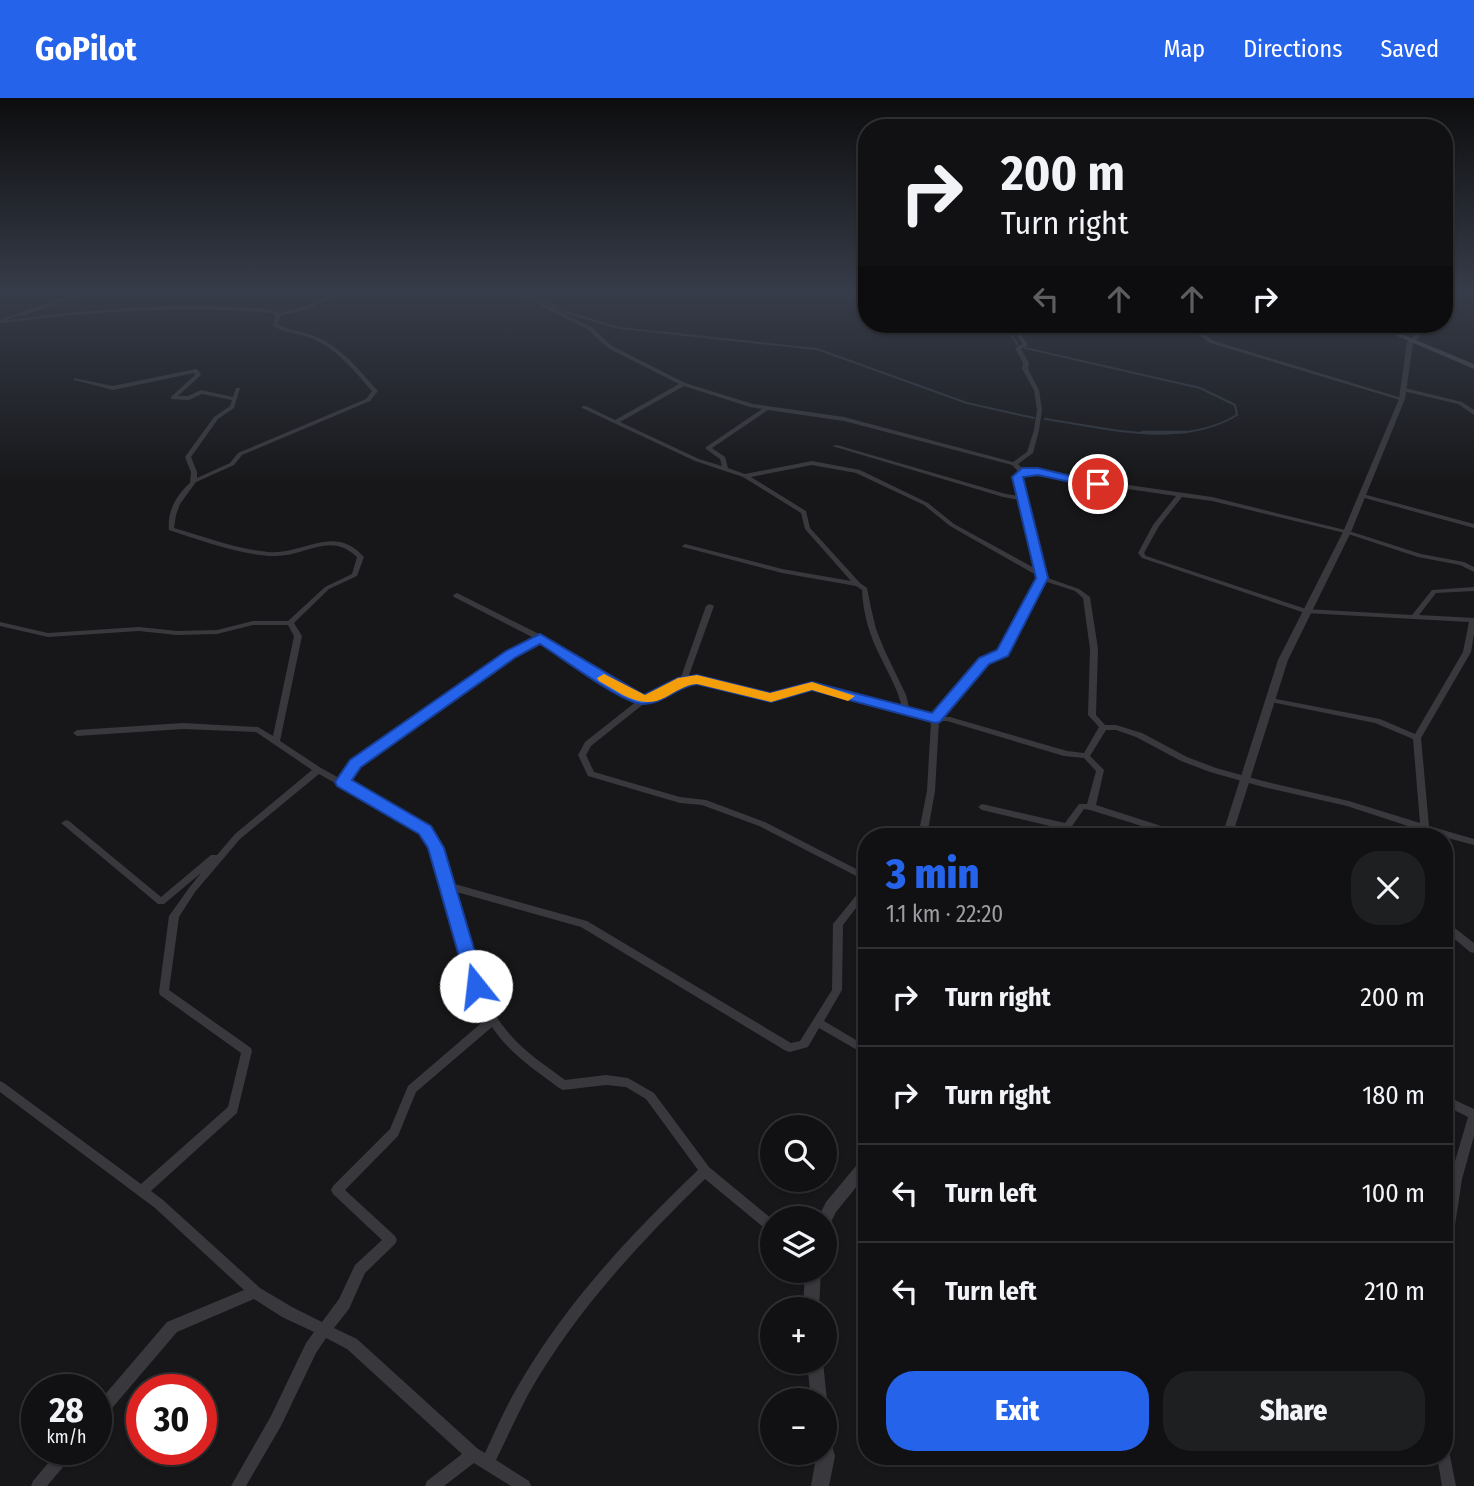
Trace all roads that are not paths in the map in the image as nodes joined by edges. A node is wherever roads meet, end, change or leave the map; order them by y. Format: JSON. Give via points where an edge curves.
{"nodes":[{"id":1,"x":342,"y":356,"type":"edge"},
{"id":2,"x":627,"y":356,"type":"edge"},
{"id":3,"x":1022,"y":356,"type":"edge"},
{"id":4,"x":1262,"y":356,"type":"edge"},
{"id":5,"x":1408,"y":356,"type":"edge"},
{"id":6,"x":1445,"y":356,"type":"edge"},
{"id":7,"x":1474,"y":367,"type":"edge"},
{"id":8,"x":76,"y":379,"type":"dead end"},
{"id":9,"x":683,"y":384,"type":"junction"},
{"id":10,"x":238,"y":390,"type":"dead end"},
{"id":11,"x":1403,"y":395,"type":"junction"},
{"id":12,"x":233,"y":399,"type":"junction"},
{"id":13,"x":584,"y":407,"type":"dead end"},
{"id":14,"x":766,"y":408,"type":"junction"},
{"id":15,"x":1474,"y":413,"type":"edge"},
{"id":16,"x":617,"y":421,"type":"junction"},
{"id":17,"x":835,"y":446,"type":"dead end"},
{"id":18,"x":1014,"y":464,"type":"junction"},
{"id":19,"x":725,"y":468,"type":"junction"},
{"id":20,"x":1022,"y":472,"type":"junction"},
{"id":21,"x":745,"y":477,"type":"junction"},
{"id":22,"x":194,"y":481,"type":"junction"},
{"id":23,"x":1181,"y":494,"type":"junction"},
{"id":24,"x":1363,"y":496,"type":"junction"},
{"id":25,"x":1023,"y":498,"type":"junction"},
{"id":26,"x":1474,"y":526,"type":"edge"},
{"id":27,"x":1348,"y":532,"type":"junction"},
{"id":28,"x":685,"y":546,"type":"dead end"},
{"id":29,"x":1474,"y":570,"type":"edge"},
{"id":30,"x":1041,"y":576,"type":"junction"},
{"id":31,"x":858,"y":584,"type":"junction"},
{"id":32,"x":1474,"y":589,"type":"edge"},
{"id":33,"x":457,"y":595,"type":"dead end"},
{"id":34,"x":710,"y":606,"type":"dead end"},
{"id":35,"x":1305,"y":611,"type":"junction"},
{"id":36,"x":1414,"y":617,"type":"junction"},
{"id":37,"x":1473,"y":620,"type":"edge"},
{"id":38,"x":290,"y":623,"type":"junction"},
{"id":39,"x":0,"y":624,"type":"edge"},
{"id":40,"x":540,"y":638,"type":"junction"},
{"id":41,"x":683,"y":681,"type":"junction"},
{"id":42,"x":643,"y":699,"type":"junction"},
{"id":43,"x":1271,"y":700,"type":"junction"},
{"id":44,"x":906,"y":713,"type":"junction"},
{"id":45,"x":935,"y":719,"type":"junction"},
{"id":46,"x":1103,"y":727,"type":"junction"},
{"id":47,"x":77,"y":733,"type":"dead end"},
{"id":48,"x":1417,"y":738,"type":"junction"},
{"id":49,"x":276,"y":740,"type":"junction"},
{"id":50,"x":1086,"y":756,"type":"junction"},
{"id":51,"x":318,"y":770,"type":"junction"},
{"id":52,"x":1246,"y":780,"type":"junction"},
{"id":53,"x":343,"y":782,"type":"junction"},
{"id":54,"x":982,"y":807,"type":"dead end"},
{"id":55,"x":1091,"y":807,"type":"junction"},
{"id":56,"x":66,"y":824,"type":"dead end"},
{"id":57,"x":924,"y":828,"type":"edge"},
{"id":58,"x":1158,"y":828,"type":"edge"},
{"id":59,"x":1230,"y":828,"type":"edge"},
{"id":60,"x":1416,"y":828,"type":"edge"},
{"id":61,"x":1425,"y":828,"type":"edge"},
{"id":62,"x":238,"y":836,"type":"junction"},
{"id":63,"x":1453,"y":837,"type":"edge"},
{"id":64,"x":1474,"y":842,"type":"edge"},
{"id":65,"x":858,"y":874,"type":"edge"},
{"id":66,"x":448,"y":886,"type":"junction"},
{"id":67,"x":858,"y":899,"type":"edge"},
{"id":68,"x":1453,"y":932,"type":"edge"},
{"id":69,"x":1474,"y":949,"type":"edge"},
{"id":70,"x":492,"y":1020,"type":"junction"},
{"id":71,"x":819,"y":1023,"type":"junction"},
{"id":72,"x":858,"y":1046,"type":"edge"},
{"id":73,"x":0,"y":1086,"type":"edge"},
{"id":74,"x":1453,"y":1104,"type":"edge"},
{"id":75,"x":1474,"y":1115,"type":"edge"},
{"id":76,"x":705,"y":1171,"type":"junction"},
{"id":77,"x":1453,"y":1173,"type":"edge"},
{"id":78,"x":858,"y":1175,"type":"edge"},
{"id":79,"x":142,"y":1191,"type":"junction"},
{"id":80,"x":832,"y":1206,"type":"edge"},
{"id":81,"x":760,"y":1217,"type":"edge"},
{"id":82,"x":255,"y":1292,"type":"junction"},
{"id":83,"x":326,"y":1330,"type":"junction"},
{"id":84,"x":112,"y":1397,"type":"edge"},
{"id":85,"x":473,"y":1454,"type":"junction"},
{"id":86,"x":488,"y":1462,"type":"junction"},
{"id":87,"x":56,"y":1465,"type":"edge"},
{"id":88,"x":824,"y":1465,"type":"edge"},
{"id":89,"x":1446,"y":1465,"type":"edge"},
{"id":90,"x":38,"y":1486,"type":"edge"},
{"id":91,"x":238,"y":1486,"type":"edge"},
{"id":92,"x":432,"y":1486,"type":"edge"},
{"id":93,"x":524,"y":1486,"type":"edge"},
{"id":94,"x":820,"y":1486,"type":"edge"},
{"id":95,"x":1449,"y":1486,"type":"edge"}],
"edges":[{"from":1,"to":22,"type":"street","via":[[375,391],[368,400],[240,454],[232,464]]},
{"from":2,"to":9,"type":"street"},
{"from":3,"to":18,"type":"street","via":[[1037,386],[1040,414],[1030,453]]},
{"from":4,"to":11,"type":"street"},
{"from":5,"to":11,"type":"street"},
{"from":6,"to":7,"type":"main road"},
{"from":8,"to":12,"type":"street","via":[[113,388],[195,371],[198,375],[173,398],[201,392]]},
{"from":9,"to":14,"type":"street"},
{"from":9,"to":16,"type":"street"},
{"from":10,"to":12,"type":"street"},
{"from":11,"to":15,"type":"street","via":[[1460,403]]},
{"from":11,"to":24,"type":"street"},
{"from":12,"to":22,"type":"street","via":[[232,407],[216,418],[188,457]]},
{"from":13,"to":16,"type":"street"},
{"from":14,"to":18,"type":"street","via":[[844,419]]},
{"from":14,"to":19,"type":"street","via":[[708,448],[723,458]]},
{"from":16,"to":19,"type":"street","via":[[697,460]]},
{"from":17,"to":25,"type":"street"},
{"from":18,"to":20,"type":"street"},
{"from":19,"to":21,"type":"street"},
{"from":20,"to":23,"type":"street"},
{"from":20,"to":25,"type":"street","via":[[1017,477]]},
{"from":21,"to":30,"type":"street","via":[[812,463],[858,471],[926,504],[952,525]]},
{"from":21,"to":31,"type":"street","via":[[803,512],[807,528]]},
{"from":22,"to":38,"type":"street","via":[[176,502],[171,529],[278,554],[307,545],[340,544],[360,557],[355,575],[327,588]]},
{"from":23,"to":27,"type":"street"},
{"from":23,"to":35,"type":"street","via":[[1156,525],[1141,553],[1144,557]]},
{"from":24,"to":26,"type":"street"},
{"from":24,"to":27,"type":"street"},
{"from":25,"to":30,"type":"street"},
{"from":27,"to":29,"type":"street"},
{"from":27,"to":35,"type":"street"},
{"from":28,"to":31,"type":"street","via":[[782,571]]},
{"from":30,"to":45,"type":"street","via":[[1003,653],[984,661]]},
{"from":30,"to":46,"type":"street","via":[[1086,597],[1094,649],[1092,716]]},
{"from":31,"to":44,"type":"street","via":[[865,589],[865,608],[906,701]]},
{"from":32,"to":36,"type":"street","via":[[1434,592]]},
{"from":33,"to":40,"type":"street"},
{"from":34,"to":41,"type":"street"},
{"from":35,"to":36,"type":"street"},
{"from":35,"to":43,"type":"street"},
{"from":36,"to":37,"type":"street"},
{"from":37,"to":48,"type":"street","via":[[1467,652]]},
{"from":38,"to":39,"type":"street","via":[[204,632],[139,629],[48,635]]},
{"from":38,"to":49,"type":"street","via":[[298,636]]},
{"from":40,"to":42,"type":"street","via":[[629,695]]},
{"from":40,"to":53,"type":"street","via":[[356,764]]},
{"from":41,"to":42,"type":"street"},
{"from":41,"to":44,"type":"street","via":[[771,697],[812,686]]},
{"from":42,"to":65,"type":"street","via":[[588,744],[582,755],[591,774],[680,800],[703,802],[762,824]]},
{"from":43,"to":48,"type":"street","via":[[1377,721]]},
{"from":43,"to":52,"type":"street"},
{"from":44,"to":45,"type":"street"},
{"from":45,"to":50,"type":"street"},
{"from":45,"to":57,"type":"street","via":[[931,791]]},
{"from":46,"to":50,"type":"street"},
{"from":46,"to":52,"type":"street","via":[[1131,731],[1173,755]]},
{"from":47,"to":49,"type":"street","via":[[219,725],[258,730]]},
{"from":48,"to":61,"type":"street"},
{"from":49,"to":51,"type":"street"},
{"from":50,"to":55,"type":"street","via":[[1100,770]]},
{"from":51,"to":53,"type":"street"},
{"from":51,"to":62,"type":"street"},
{"from":52,"to":59,"type":"street"},
{"from":52,"to":60,"type":"street","via":[[1333,800]]},
{"from":53,"to":66,"type":"street","via":[[425,830]]},
{"from":54,"to":55,"type":"street","via":[[1067,827],[1082,806]]},
{"from":55,"to":58,"type":"street"},
{"from":56,"to":62,"type":"street","via":[[161,902]]},
{"from":62,"to":79,"type":"street","via":[[174,916],[164,992],[247,1051],[233,1110]]},
{"from":63,"to":64,"type":"street"},
{"from":66,"to":70,"type":"street","via":[[476,986]]},
{"from":66,"to":71,"type":"street","via":[[584,924],[790,1048],[804,1044]]},
{"from":67,"to":71,"type":"street","via":[[838,924],[837,990]]},
{"from":68,"to":69,"type":"street"},
{"from":70,"to":76,"type":"street","via":[[520,1052],[563,1084],[628,1083],[650,1096]]},
{"from":70,"to":83,"type":"street","via":[[412,1089],[394,1132],[337,1190],[391,1240],[360,1269]]},
{"from":71,"to":72,"type":"street"},
{"from":73,"to":79,"type":"street"},
{"from":74,"to":75,"type":"street"},
{"from":75,"to":77,"type":"street"},
{"from":76,"to":81,"type":"street"},
{"from":76,"to":86,"type":"street","via":[[645,1227],[569,1320],[526,1385]]},
{"from":78,"to":80,"type":"street"},
{"from":79,"to":82,"type":"street"},
{"from":82,"to":83,"type":"street"},
{"from":82,"to":84,"type":"street","via":[[172,1327]]},
{"from":83,"to":85,"type":"street","via":[[352,1344]]},
{"from":83,"to":91,"type":"street","via":[[311,1348]]},
{"from":85,"to":86,"type":"street"},
{"from":85,"to":92,"type":"street"},
{"from":86,"to":93,"type":"street"},
{"from":87,"to":90,"type":"street"},
{"from":88,"to":94,"type":"street"},
{"from":89,"to":95,"type":"street"}]}
